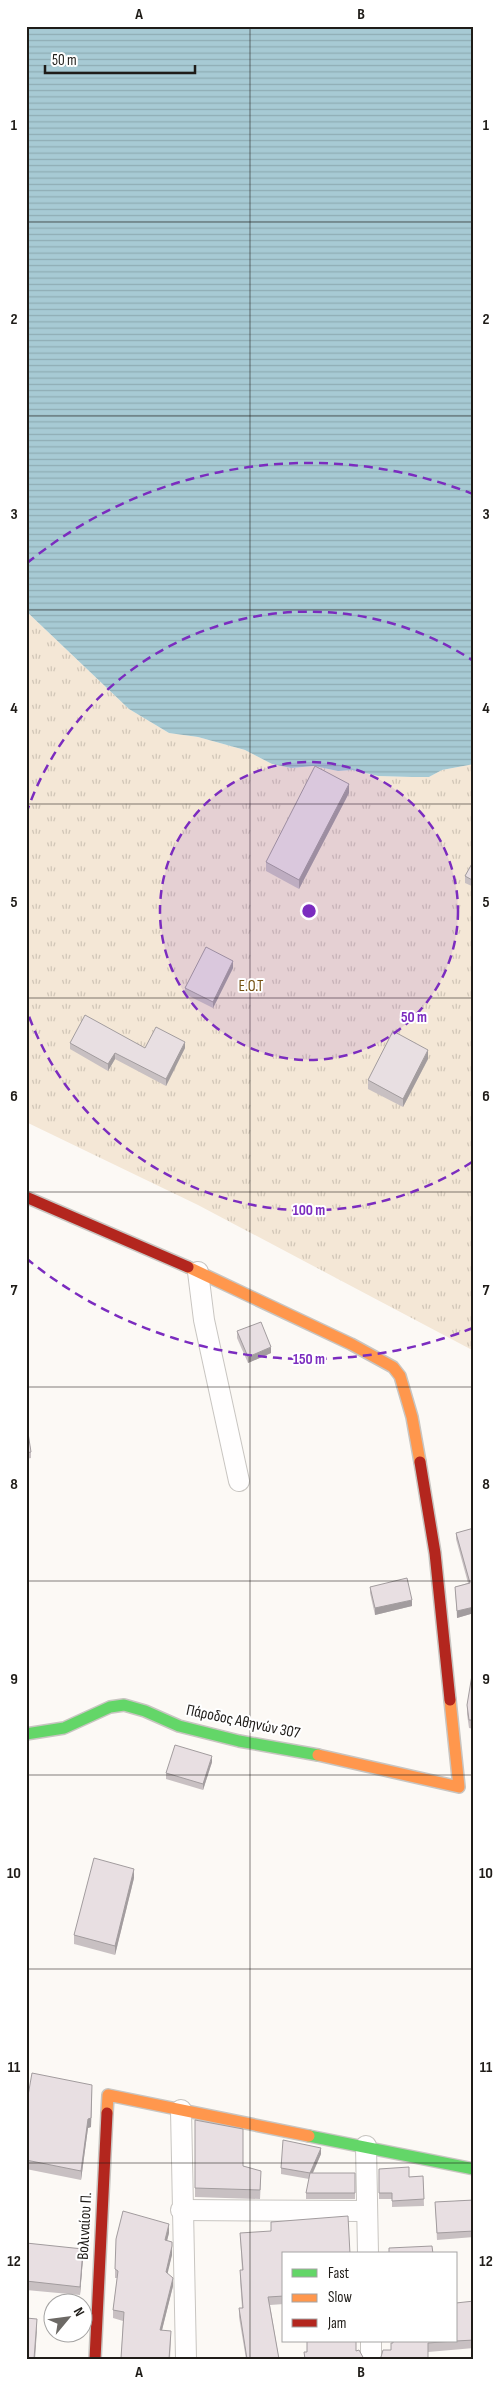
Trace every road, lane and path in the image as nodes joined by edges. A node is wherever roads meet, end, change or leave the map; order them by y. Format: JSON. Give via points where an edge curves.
{"nodes":[{"id":1,"x":26,"y":1197,"type":"edge"},
{"id":2,"x":198,"y":1272,"type":"junction"},
{"id":3,"x":239,"y":1481,"type":"dead end"},
{"id":4,"x":26,"y":1734,"type":"edge"},
{"id":5,"x":181,"y":2110,"type":"junction"},
{"id":6,"x":366,"y":2146,"type":"junction"},
{"id":7,"x":474,"y":2169,"type":"edge"},
{"id":8,"x":181,"y":2210,"type":"junction"},
{"id":9,"x":366,"y":2211,"type":"junction"},
{"id":10,"x":368,"y":2252,"type":"edge"},
{"id":11,"x":371,"y":2342,"type":"edge"},
{"id":12,"x":95,"y":2359,"type":"edge"},
{"id":13,"x":186,"y":2359,"type":"edge"},
{"id":14,"x":371,"y":2359,"type":"edge"}],
"edges":[{"from":1,"to":2,"type":"street"},
{"from":2,"to":3,"type":"street","via":[[204,1320]]},
{"from":2,"to":4,"type":"street","name":"Πάροδος Αθηνών 307","via":[[382,1360],[400,1376],[412,1417],[435,1553],[459,1786],[310,1752],[239,1741],[179,1726],[124,1705],[110,1707],[64,1728]]},
{"from":5,"to":6,"type":"street"},
{"from":5,"to":8,"type":"street"},
{"from":5,"to":12,"type":"street","name":"Βολιναίου Π.","via":[[108,2095]]},
{"from":6,"to":7,"type":"street"},
{"from":6,"to":9,"type":"street"},
{"from":8,"to":9,"type":"street"},
{"from":8,"to":13,"type":"street"},
{"from":9,"to":10,"type":"street"},
{"from":11,"to":14,"type":"street"}]}
